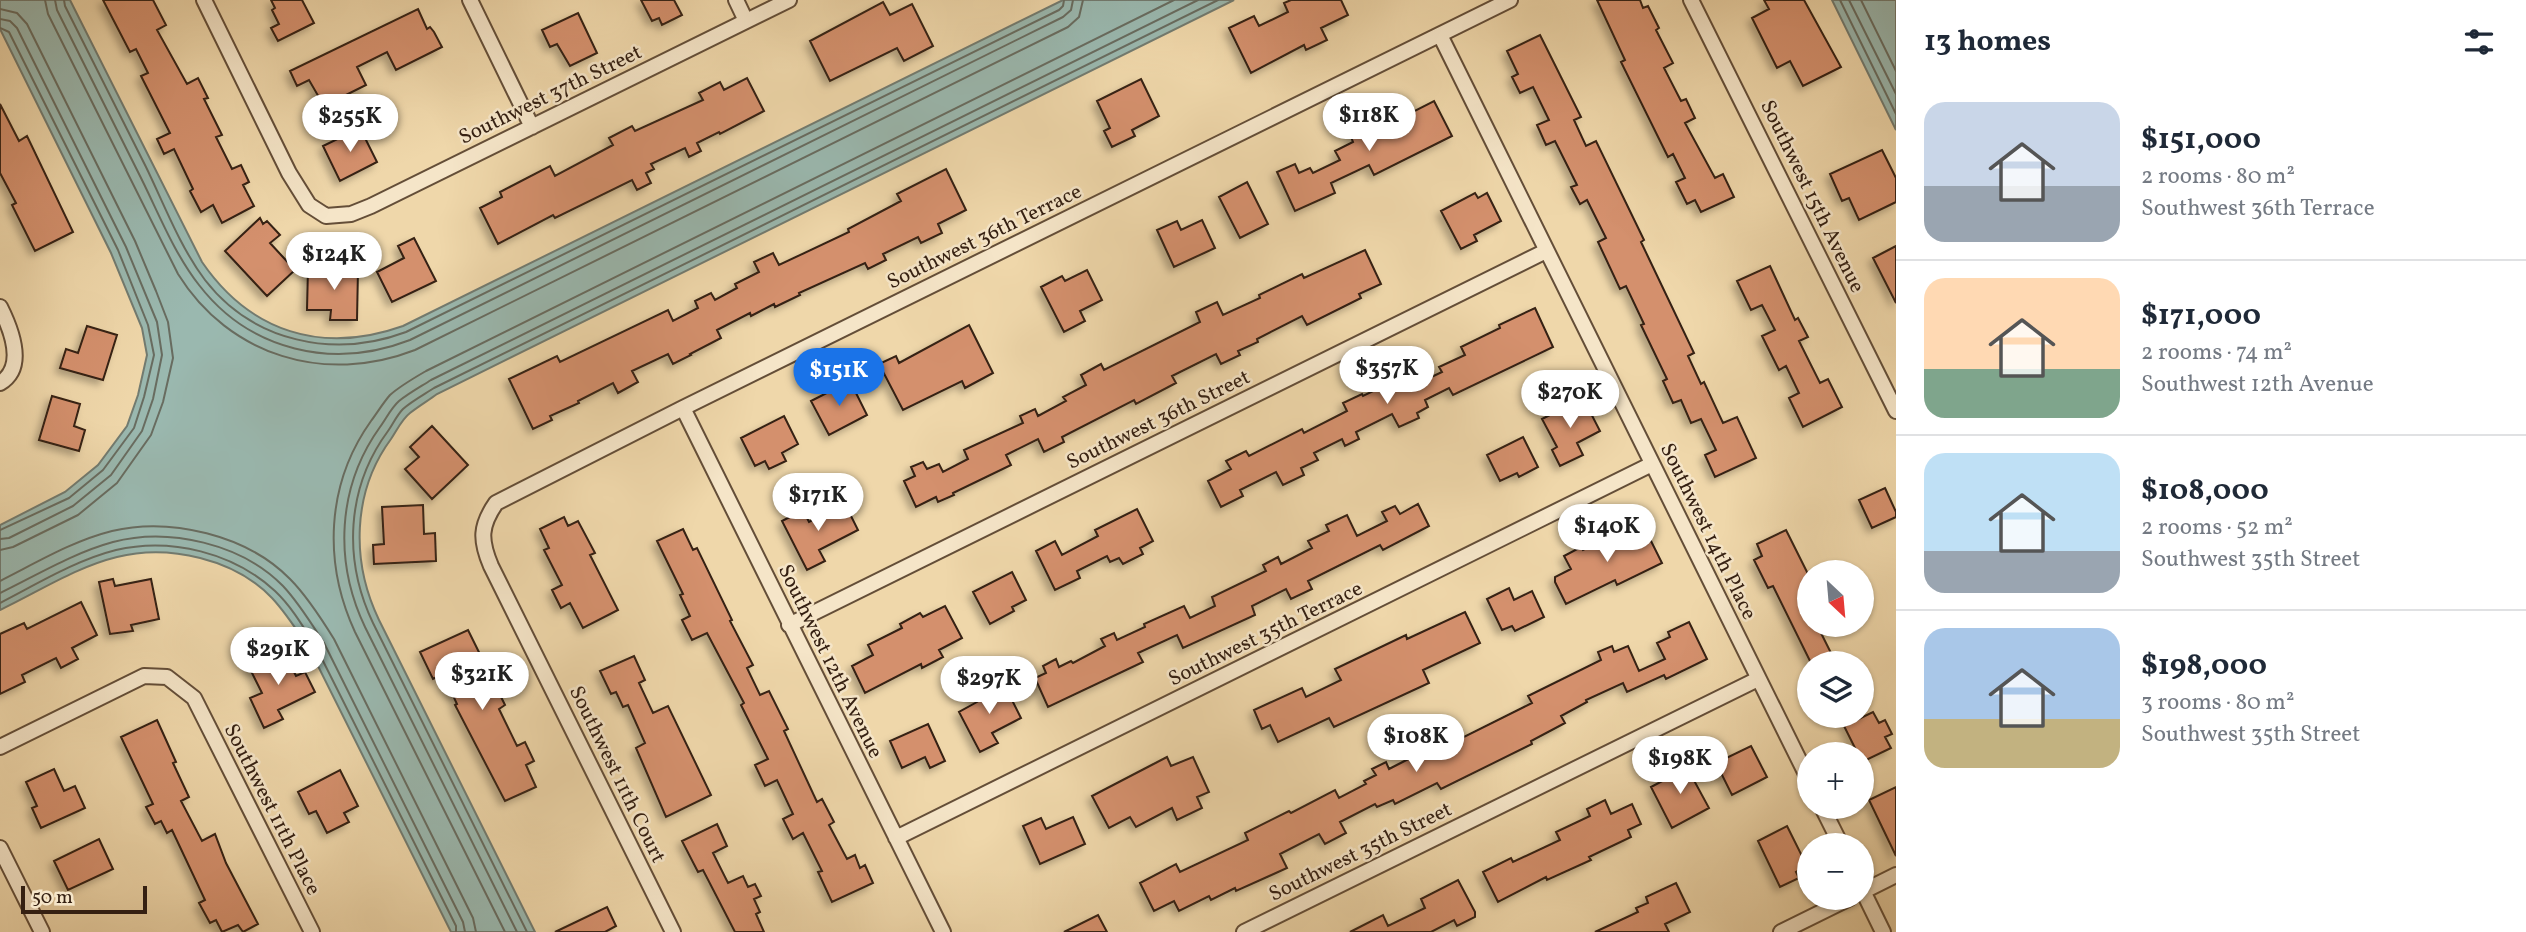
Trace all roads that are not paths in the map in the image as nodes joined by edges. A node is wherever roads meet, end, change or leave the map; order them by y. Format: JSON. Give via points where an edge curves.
{"nodes":[{"id":1,"x":204,"y":0,"type":"edge"},
{"id":2,"x":470,"y":0,"type":"edge"},
{"id":3,"x":736,"y":0,"type":"edge"},
{"id":4,"x":789,"y":0,"type":"edge"},
{"id":5,"x":1510,"y":0,"type":"edge"},
{"id":6,"x":1691,"y":0,"type":"edge"},
{"id":7,"x":746,"y":21,"type":"junction"},
{"id":8,"x":1440,"y":35,"type":"junction"},
{"id":9,"x":532,"y":127,"type":"junction"},
{"id":10,"x":1546,"y":251,"type":"junction"},
{"id":11,"x":0,"y":307,"type":"edge"},
{"id":12,"x":0,"y":383,"type":"edge"},
{"id":13,"x":683,"y":408,"type":"junction"},
{"id":14,"x":1896,"y":411,"type":"edge"},
{"id":15,"x":1652,"y":464,"type":"junction"},
{"id":16,"x":485,"y":519,"type":"joint"},
{"id":17,"x":789,"y":625,"type":"junction"},
{"id":18,"x":1758,"y":679,"type":"junction"},
{"id":19,"x":0,"y":747,"type":"edge"},
{"id":20,"x":1797,"y":756,"type":"edge"},
{"id":21,"x":896,"y":838,"type":"junction"},
{"id":22,"x":0,"y":848,"type":"edge"},
{"id":23,"x":1896,"y":875,"type":"edge"},
{"id":24,"x":1874,"y":885,"type":"edge"},
{"id":25,"x":1824,"y":910,"type":"edge"},
{"id":26,"x":1870,"y":910,"type":"edge"},
{"id":27,"x":42,"y":932,"type":"edge"},
{"id":28,"x":312,"y":932,"type":"edge"},
{"id":29,"x":673,"y":932,"type":"edge"},
{"id":30,"x":943,"y":932,"type":"edge"},
{"id":31,"x":1244,"y":932,"type":"edge"},
{"id":32,"x":1781,"y":932,"type":"edge"},
{"id":33,"x":1883,"y":932,"type":"edge"}],
"edges":[{"from":1,"to":9,"type":"street","name":"Southwest 37th Street","via":[[289,173],[309,205],[326,216],[371,206]]},
{"from":2,"to":9,"type":"street"},
{"from":3,"to":7,"type":"street"},
{"from":4,"to":7,"type":"street","name":"Southwest 37th Street"},
{"from":5,"to":8,"type":"street","name":"Southwest 36th Terrace"},
{"from":6,"to":14,"type":"street","name":"Southwest 15th Avenue"},
{"from":7,"to":9,"type":"street","name":"Southwest 37th Street"},
{"from":8,"to":10,"type":"street","name":"Southwest 14th Place"},
{"from":8,"to":13,"type":"street","name":"Southwest 36th Terrace"},
{"from":10,"to":15,"type":"street","name":"Southwest 14th Place"},
{"from":10,"to":17,"type":"street","name":"Southwest 36th Street"},
{"from":11,"to":12,"type":"street","via":[[12,331],[15,363]]},
{"from":13,"to":16,"type":"street","name":"Southwest 36th Terrace","via":[[520,489],[496,503]]},
{"from":13,"to":17,"type":"street","name":"Southwest 12th Avenue"},
{"from":15,"to":18,"type":"street","name":"Southwest 14th Place"},
{"from":15,"to":21,"type":"street","name":"Southwest 35th Terrace"},
{"from":16,"to":29,"type":"street","name":"Southwest 11th Court","via":[[483,548],[491,566]]},
{"from":17,"to":21,"type":"street","name":"Southwest 12th Avenue"},
{"from":18,"to":20,"type":"street","name":"Southwest 14th Place"},
{"from":18,"to":31,"type":"street","name":"Southwest 35th Street"},
{"from":19,"to":28,"type":"street","name":"Southwest 11th Place","via":[[144,676],[167,677],[194,698]]},
{"from":21,"to":30,"type":"street","name":"Southwest 12th Avenue"},
{"from":22,"to":27,"type":"street"},
{"from":23,"to":24,"type":"street"},
{"from":25,"to":32,"type":"street"},
{"from":26,"to":33,"type":"street"}]}
